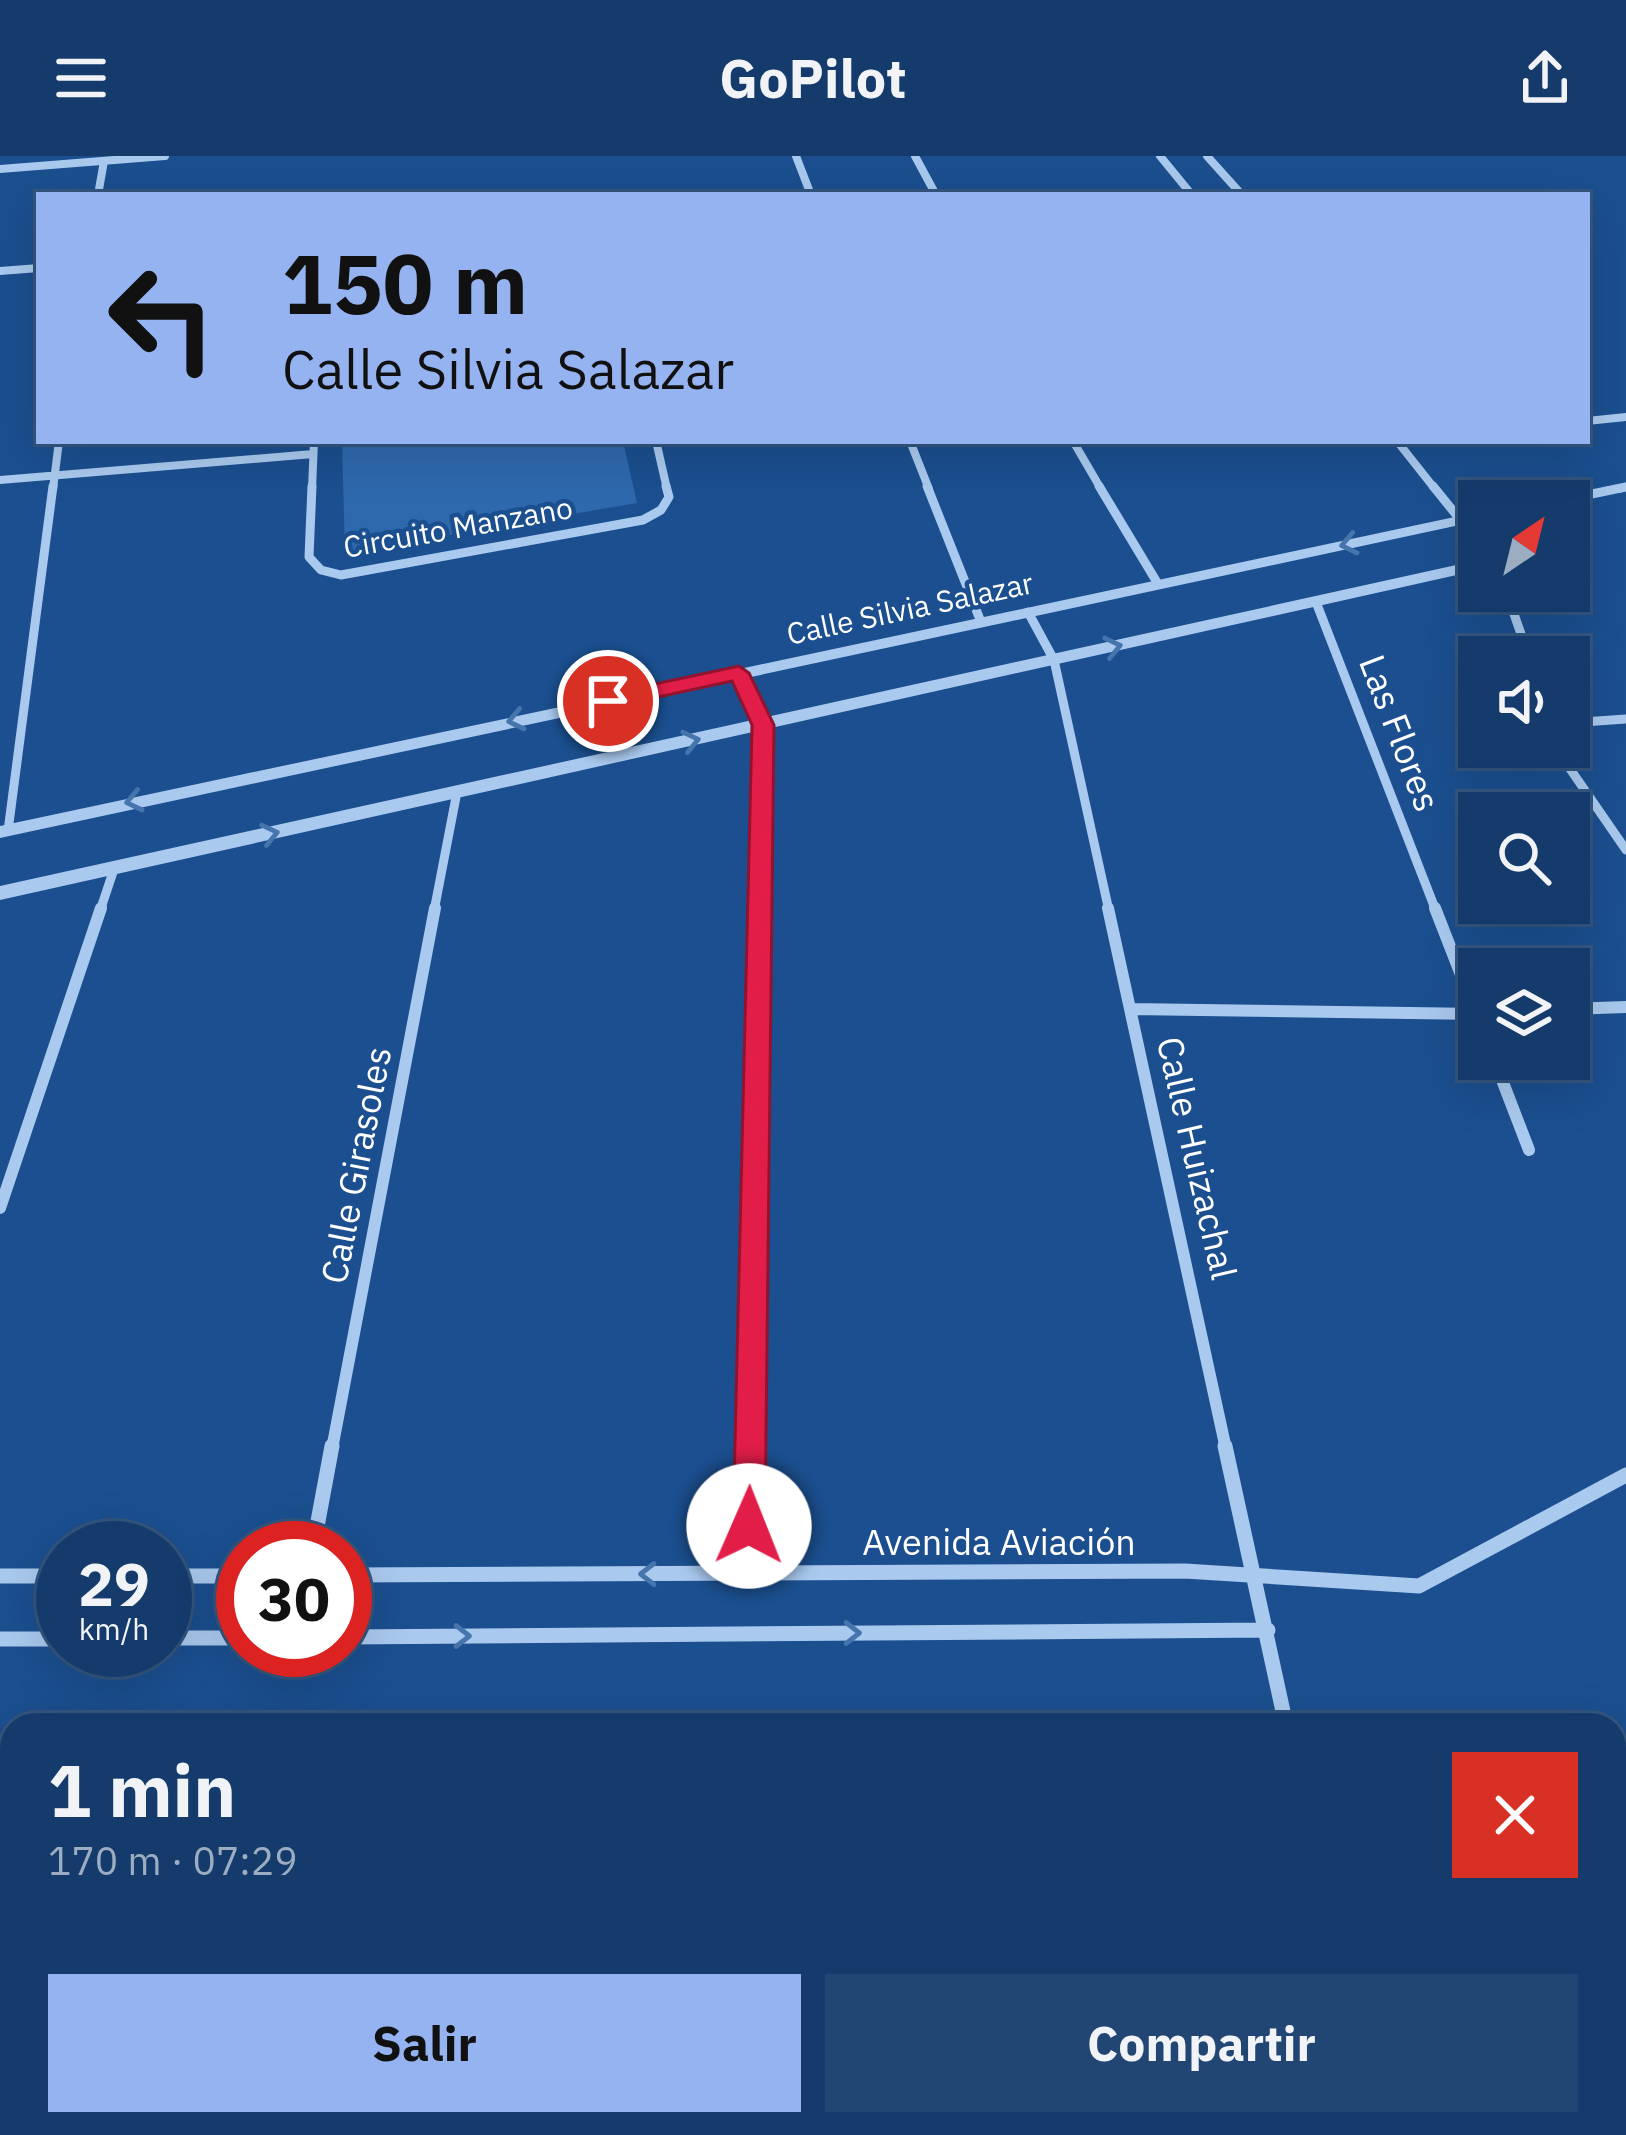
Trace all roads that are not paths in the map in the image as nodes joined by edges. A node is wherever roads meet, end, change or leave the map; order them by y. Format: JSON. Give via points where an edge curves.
{"nodes":[{"id":1,"x":165,"y":156,"type":"edge"},
{"id":2,"x":796,"y":156,"type":"edge"},
{"id":3,"x":915,"y":156,"type":"edge"},
{"id":4,"x":1160,"y":156,"type":"edge"},
{"id":5,"x":1207,"y":156,"type":"edge"},
{"id":6,"x":104,"y":161,"type":"junction"},
{"id":7,"x":0,"y":169,"type":"edge"},
{"id":8,"x":99,"y":192,"type":"edge"},
{"id":9,"x":810,"y":192,"type":"edge"},
{"id":10,"x":934,"y":192,"type":"edge"},
{"id":11,"x":1190,"y":192,"type":"edge"},
{"id":12,"x":1239,"y":192,"type":"edge"},
{"id":13,"x":36,"y":268,"type":"edge"},
{"id":14,"x":0,"y":271,"type":"edge"},
{"id":15,"x":1626,"y":417,"type":"edge"},
{"id":16,"x":1590,"y":421,"type":"edge"},
{"id":17,"x":59,"y":444,"type":"edge"},
{"id":18,"x":314,"y":444,"type":"edge"},
{"id":19,"x":657,"y":444,"type":"edge"},
{"id":20,"x":911,"y":444,"type":"edge"},
{"id":21,"x":1075,"y":444,"type":"edge"},
{"id":22,"x":1400,"y":444,"type":"edge"},
{"id":23,"x":313,"y":454,"type":"junction"},
{"id":24,"x":54,"y":476,"type":"junction"},
{"id":25,"x":0,"y":480,"type":"edge"},
{"id":26,"x":1626,"y":488,"type":"edge"},
{"id":27,"x":1590,"y":495,"type":"edge"},
{"id":28,"x":1458,"y":504,"type":"edge"},
{"id":29,"x":1458,"y":521,"type":"edge"},
{"id":30,"x":1458,"y":571,"type":"edge"},
{"id":31,"x":1157,"y":584,"type":"junction"},
{"id":32,"x":1316,"y":602,"type":"junction"},
{"id":33,"x":1028,"y":612,"type":"junction"},
{"id":34,"x":981,"y":622,"type":"junction"},
{"id":35,"x":1054,"y":660,"type":"junction"},
{"id":36,"x":739,"y":673,"type":"junction"},
{"id":37,"x":1626,"y":719,"type":"edge"},
{"id":38,"x":1590,"y":722,"type":"edge"},
{"id":39,"x":763,"y":725,"type":"junction"},
{"id":40,"x":1569,"y":768,"type":"edge"},
{"id":41,"x":457,"y":793,"type":"junction"},
{"id":42,"x":4,"y":831,"type":"edge"},
{"id":43,"x":1626,"y":850,"type":"edge"},
{"id":44,"x":114,"y":869,"type":"junction"},
{"id":45,"x":0,"y":893,"type":"edge"},
{"id":46,"x":1458,"y":965,"type":"edge"},
{"id":47,"x":1626,"y":1006,"type":"edge"},
{"id":48,"x":1590,"y":1008,"type":"edge"},
{"id":49,"x":1130,"y":1009,"type":"junction"},
{"id":50,"x":1458,"y":1016,"type":"edge"},
{"id":51,"x":1502,"y":1080,"type":"edge"},
{"id":52,"x":1529,"y":1150,"type":"dead end"},
{"id":53,"x":0,"y":1208,"type":"edge"},
{"id":54,"x":1626,"y":1475,"type":"edge"},
{"id":55,"x":318,"y":1521,"type":"edge"},
{"id":56,"x":1256,"y":1572,"type":"junction"},
{"id":57,"x":748,"y":1574,"type":"junction"},
{"id":58,"x":372,"y":1575,"type":"edge"},
{"id":59,"x":0,"y":1576,"type":"edge"},
{"id":60,"x":36,"y":1576,"type":"edge"},
{"id":61,"x":1268,"y":1630,"type":"junction"},
{"id":62,"x":372,"y":1637,"type":"edge"},
{"id":63,"x":0,"y":1639,"type":"edge"},
{"id":64,"x":36,"y":1639,"type":"edge"},
{"id":65,"x":1284,"y":1713,"type":"edge"}],
"edges":[{"from":1,"to":6,"type":"street"},
{"from":2,"to":9,"type":"street"},
{"from":3,"to":10,"type":"street"},
{"from":4,"to":11,"type":"street"},
{"from":5,"to":12,"type":"street"},
{"from":6,"to":7,"type":"street"},
{"from":6,"to":8,"type":"street"},
{"from":13,"to":14,"type":"street"},
{"from":15,"to":16,"type":"street"},
{"from":17,"to":24,"type":"street"},
{"from":18,"to":23,"type":"street","name":"Circuito Manzano"},
{"from":19,"to":23,"type":"street","name":"Circuito Manzano","via":[[669,496],[652,516],[353,575],[310,561]]},
{"from":20,"to":34,"type":"street"},
{"from":21,"to":31,"type":"street"},
{"from":22,"to":28,"type":"street"},
{"from":23,"to":24,"type":"street"},
{"from":24,"to":25,"type":"street"},
{"from":24,"to":42,"type":"street"},
{"from":26,"to":27,"type":"street"},
{"from":29,"to":31,"type":"street","name":"Calle Silvia Salazar","one_way":true},
{"from":30,"to":32,"type":"street"},
{"from":31,"to":33,"type":"street","name":"Calle Silvia Salazar"},
{"from":35,"to":32,"type":"street","one_way":true},
{"from":32,"to":46,"type":"street","name":"Las Flores"},
{"from":33,"to":34,"type":"street","name":"Calle Silvia Salazar"},
{"from":33,"to":35,"type":"street","name":"Calle Huizachal"},
{"from":34,"to":36,"type":"street","name":"Calle Silvia Salazar"},
{"from":35,"to":39,"type":"street"},
{"from":35,"to":49,"type":"street","name":"Calle Huizachal"},
{"from":36,"to":39,"type":"street"},
{"from":36,"to":42,"type":"street","name":"Calle Silvia Salazar","one_way":true},
{"from":37,"to":38,"type":"street"},
{"from":41,"to":39,"type":"street","one_way":true},
{"from":39,"to":57,"type":"street"},
{"from":40,"to":43,"type":"street"},
{"from":44,"to":41,"type":"street","one_way":true},
{"from":41,"to":55,"type":"street","name":"Calle Girasoles"},
{"from":44,"to":45,"type":"street"},
{"from":44,"to":53,"type":"street"},
{"from":47,"to":48,"type":"street"},
{"from":49,"to":50,"type":"street"},
{"from":49,"to":56,"type":"street","name":"Calle Huizachal"},
{"from":51,"to":52,"type":"street"},
{"from":54,"to":56,"type":"street","name":"Avenida Aviación","via":[[1419,1586]]},
{"from":56,"to":57,"type":"street","name":"Avenida Aviación"},
{"from":56,"to":61,"type":"street","name":"Calle Huizachal"},
{"from":57,"to":58,"type":"street","name":"Avenida Aviación","one_way":true},
{"from":59,"to":60,"type":"street"},
{"from":62,"to":61,"type":"street","one_way":true},
{"from":61,"to":65,"type":"street","name":"Calle Huizachal"},
{"from":63,"to":64,"type":"street"}]}
